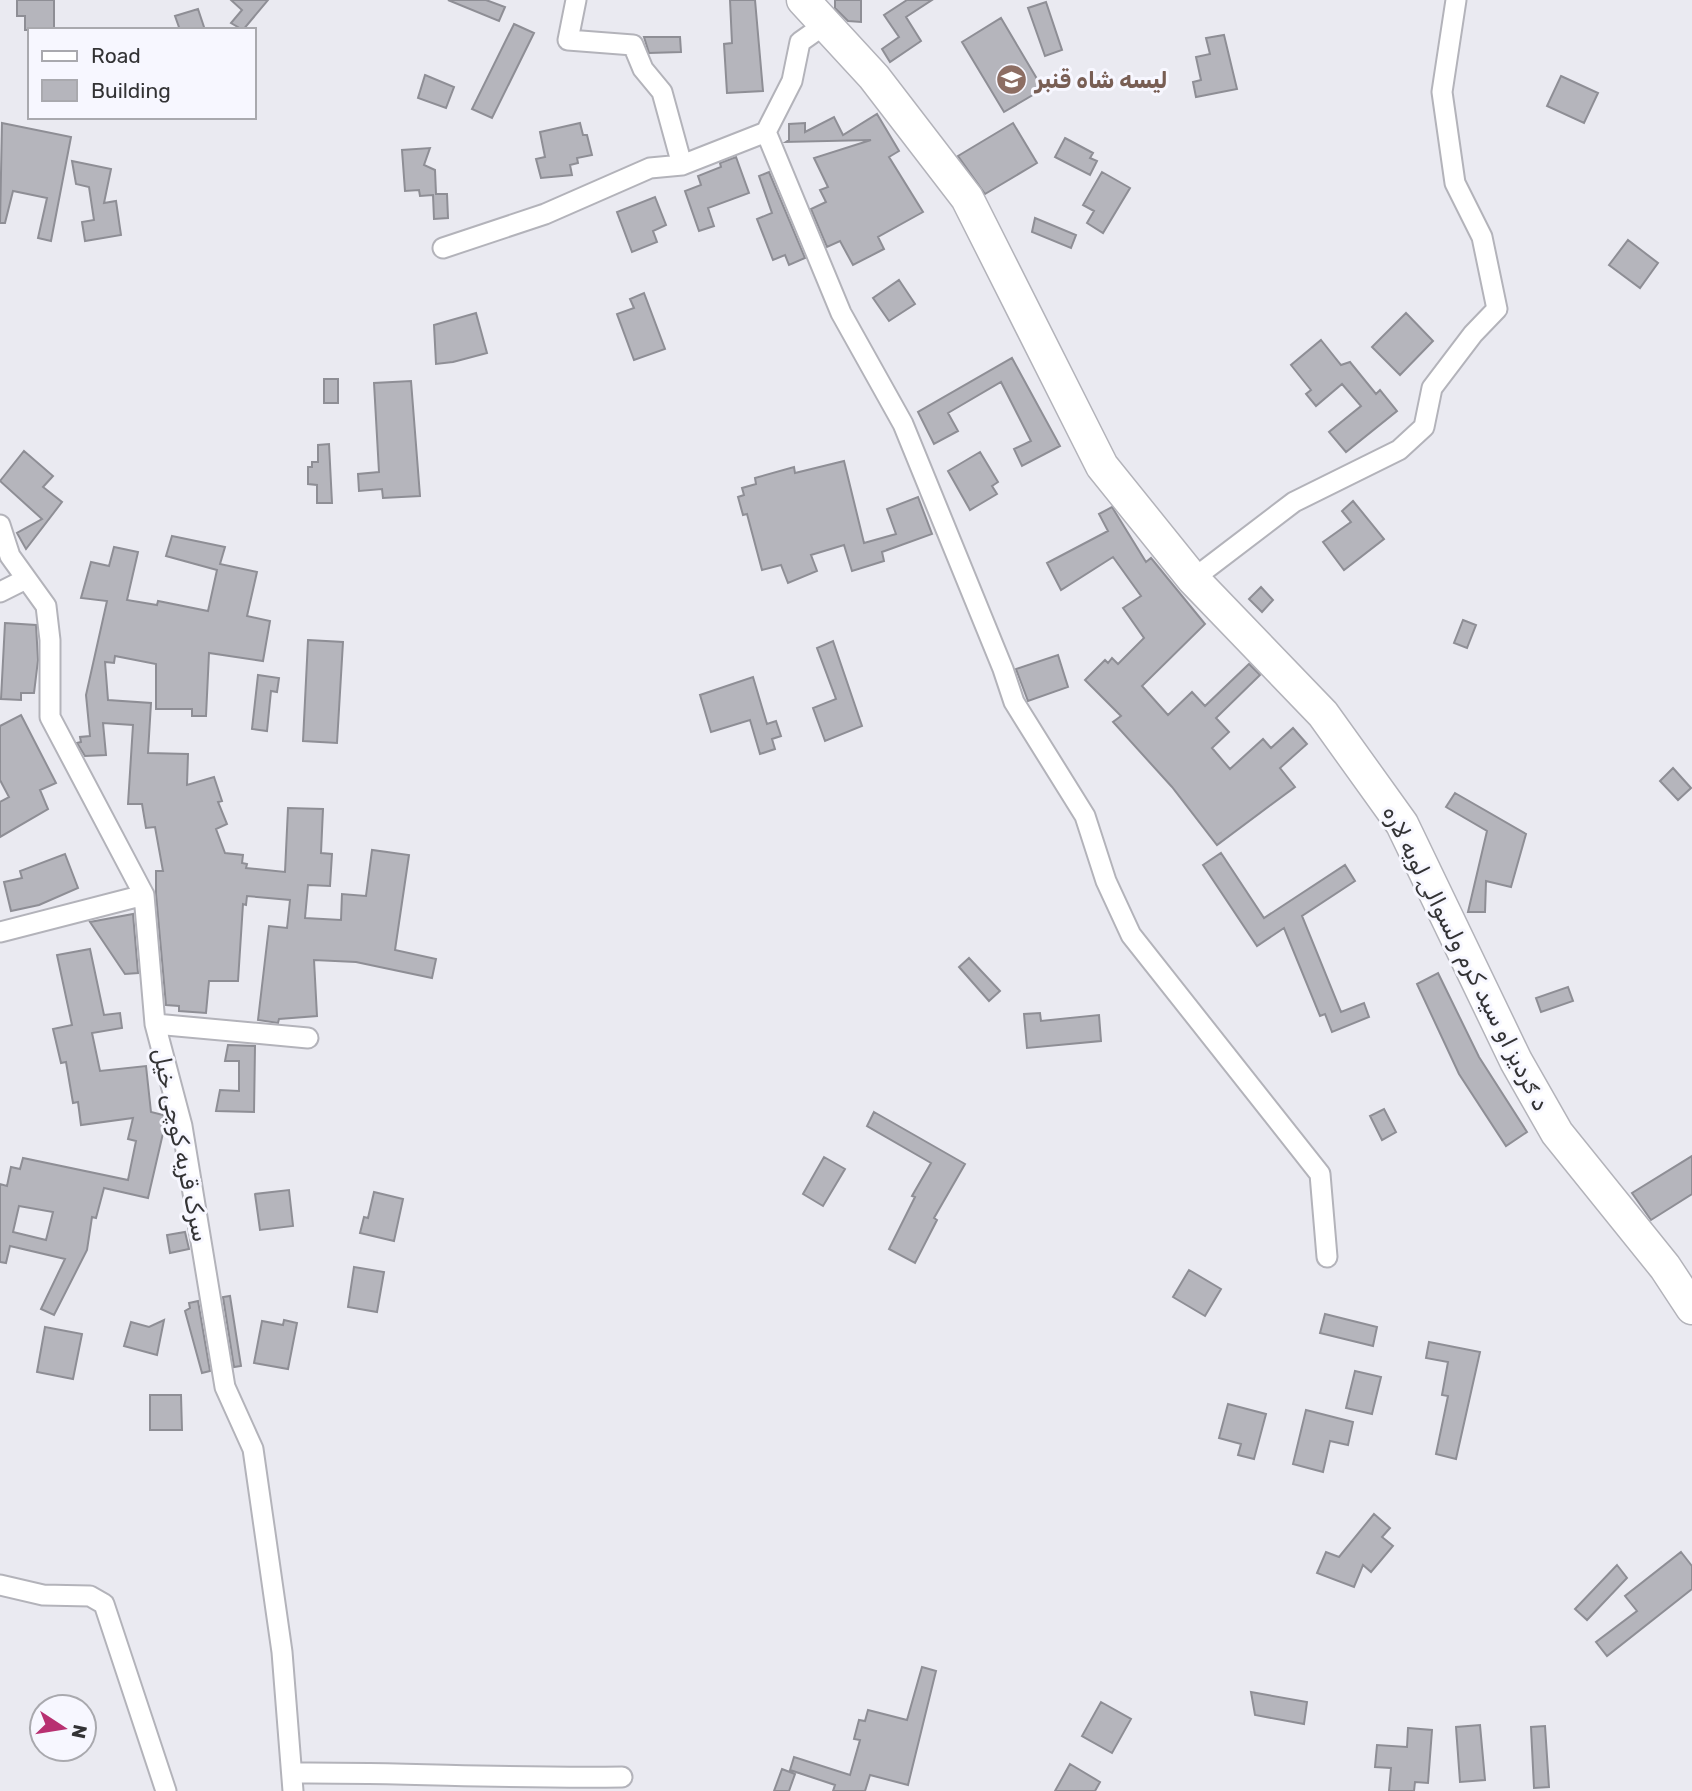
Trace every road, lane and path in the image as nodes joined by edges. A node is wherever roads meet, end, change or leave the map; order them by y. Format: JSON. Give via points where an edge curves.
{"nodes":[{"id":1,"x":576,"y":0,"type":"edge"},
{"id":2,"x":803,"y":0,"type":"edge"},
{"id":3,"x":1456,"y":0,"type":"edge"},
{"id":4,"x":824,"y":25,"type":"junction"},
{"id":5,"x":766,"y":132,"type":"junction"},
{"id":6,"x":682,"y":165,"type":"junction"},
{"id":7,"x":443,"y":248,"type":"dead end"},
{"id":8,"x":0,"y":526,"type":"edge"},
{"id":9,"x":26,"y":579,"type":"junction"},
{"id":10,"x":1192,"y":579,"type":"junction"},
{"id":11,"x":0,"y":592,"type":"edge"},
{"id":12,"x":144,"y":895,"type":"junction"},
{"id":13,"x":0,"y":932,"type":"edge"},
{"id":14,"x":155,"y":1024,"type":"junction"},
{"id":15,"x":308,"y":1038,"type":"dead end"},
{"id":16,"x":1327,"y":1257,"type":"dead end"},
{"id":17,"x":1692,"y":1308,"type":"edge"},
{"id":18,"x":0,"y":1585,"type":"edge"},
{"id":19,"x":622,"y":1777,"type":"dead end"},
{"id":20,"x":293,"y":1782,"type":"edge"},
{"id":21,"x":166,"y":1791,"type":"edge"}],
"edges":[{"from":1,"to":6,"type":"street","via":[[569,40],[633,45],[643,69],[662,92]]},
{"from":2,"to":4,"type":"highway","name":"د ګردیز او سید کرم ولسوالۍ لویه لاره"},
{"from":3,"to":10,"type":"street","via":[[1442,92],[1455,183],[1482,237],[1497,309],[1432,388],[1424,427],[1377,462],[1294,502]]},
{"from":4,"to":5,"type":"street","via":[[800,42],[792,80]]},
{"from":4,"to":10,"type":"highway","name":"د ګردیز او سید کرم ولسوالۍ لویه لاره","via":[[874,77],[967,198],[1102,466]]},
{"from":5,"to":6,"type":"street"},
{"from":5,"to":16,"type":"street","via":[[841,313],[903,424],[1014,702],[1085,816],[1106,881],[1131,935],[1320,1174]]},
{"from":6,"to":7,"type":"street","via":[[650,168],[545,214]]},
{"from":8,"to":9,"type":"street","name":"سرک قریه کوچی خیل","via":[[10,556]]},
{"from":9,"to":11,"type":"street"},
{"from":9,"to":12,"type":"street","name":"سرک قریه کوچی خیل","via":[[46,607],[50,717]]},
{"from":10,"to":17,"type":"highway","name":"د ګردیز او سید کرم ولسوالۍ لویه لاره","via":[[1323,714],[1402,824],[1516,1061],[1557,1133],[1665,1267]]},
{"from":12,"to":13,"type":"street"},
{"from":12,"to":14,"type":"street","name":"سرک قریه کوچی خیل"},
{"from":14,"to":15,"type":"street"},
{"from":14,"to":20,"type":"street","name":"سرک قریه کوچی خیل","via":[[182,1126],[225,1387],[253,1449],[282,1652]]},
{"from":18,"to":21,"type":"street","via":[[43,1595],[90,1596],[104,1604]]},
{"from":19,"to":20,"type":"street","via":[[526,1779],[404,1772]]}]}
